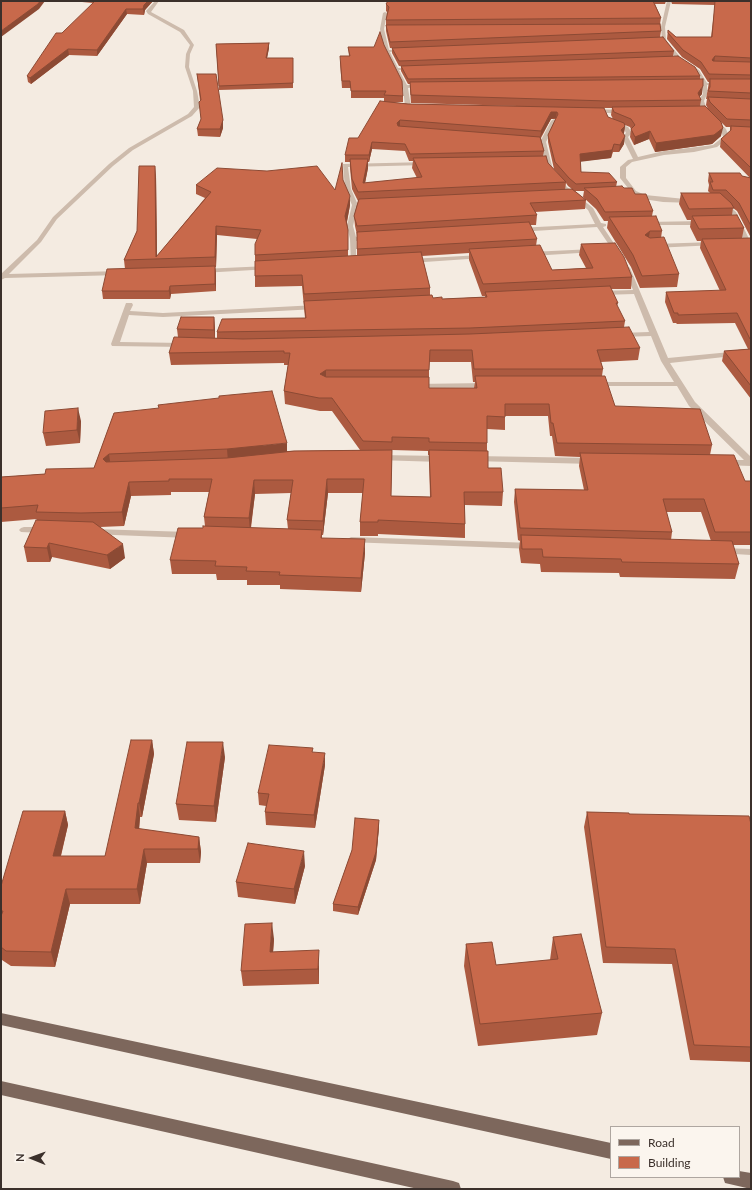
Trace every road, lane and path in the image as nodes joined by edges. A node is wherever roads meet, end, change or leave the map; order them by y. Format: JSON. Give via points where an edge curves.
{"nodes":[{"id":1,"x":157,"y":1,"type":"edge"},
{"id":2,"x":669,"y":1,"type":"edge"},
{"id":3,"x":386,"y":13,"type":"edge"},
{"id":4,"x":656,"y":27,"type":"edge"},
{"id":5,"x":663,"y":27,"type":"junction"},
{"id":6,"x":382,"y":29,"type":"junction"},
{"id":7,"x":390,"y":29,"type":"edge"},
{"id":8,"x":664,"y":40,"type":"junction"},
{"id":9,"x":656,"y":41,"type":"edge"},
{"id":10,"x":411,"y":50,"type":"edge"},
{"id":11,"x":387,"y":51,"type":"junction"},
{"id":12,"x":671,"y":59,"type":"edge"},
{"id":13,"x":679,"y":59,"type":"junction"},
{"id":14,"x":420,"y":68,"type":"edge"},
{"id":15,"x":396,"y":69,"type":"junction"},
{"id":16,"x":681,"y":84,"type":"edge"},
{"id":17,"x":705,"y":84,"type":"junction"},
{"id":18,"x":713,"y":84,"type":"edge"},
{"id":19,"x":428,"y":86,"type":"edge"},
{"id":20,"x":405,"y":87,"type":"junction"},
{"id":21,"x":701,"y":101,"type":"junction"},
{"id":22,"x":709,"y":102,"type":"edge"},
{"id":23,"x":401,"y":106,"type":"edge"},
{"id":24,"x":408,"y":107,"type":"junction"},
{"id":25,"x":416,"y":107,"type":"edge"},
{"id":26,"x":583,"y":111,"type":"edge"},
{"id":27,"x":698,"y":111,"type":"edge"},
{"id":28,"x":705,"y":111,"type":"junction"},
{"id":29,"x":606,"y":112,"type":"junction"},
{"id":30,"x":629,"y":112,"type":"edge"},
{"id":31,"x":554,"y":121,"type":"edge"},
{"id":32,"x":535,"y":142,"type":"edge"},
{"id":33,"x":543,"y":142,"type":"junction"},
{"id":34,"x":637,"y":160,"type":"junction"},
{"id":35,"x":540,"y":162,"type":"edge"},
{"id":36,"x":548,"y":162,"type":"junction"},
{"id":37,"x":432,"y":163,"type":"edge"},
{"id":38,"x":634,"y":192,"type":"junction"},
{"id":39,"x":627,"y":193,"type":"edge"},
{"id":40,"x":579,"y":195,"type":"junction"},
{"id":41,"x":561,"y":196,"type":"edge"},
{"id":42,"x":700,"y":201,"type":"edge"},
{"id":43,"x":714,"y":201,"type":"edge"},
{"id":44,"x":355,"y":205,"type":"junction"},
{"id":45,"x":362,"y":205,"type":"edge"},
{"id":46,"x":715,"y":223,"type":"edge"},
{"id":47,"x":730,"y":223,"type":"edge"},
{"id":48,"x":738,"y":223,"type":"junction"},
{"id":49,"x":638,"y":224,"type":"edge"},
{"id":50,"x":599,"y":225,"type":"junction"},
{"id":51,"x":614,"y":225,"type":"edge"},
{"id":52,"x":512,"y":230,"type":"edge"},
{"id":53,"x":377,"y":238,"type":"edge"},
{"id":54,"x":353,"y":239,"type":"junction"},
{"id":55,"x":725,"y":243,"type":"edge"},
{"id":56,"x":740,"y":243,"type":"edge"},
{"id":57,"x":750,"y":243,"type":"edge"},
{"id":58,"x":648,"y":246,"type":"edge"},
{"id":59,"x":600,"y":250,"type":"edge"},
{"id":60,"x":524,"y":254,"type":"edge"},
{"id":61,"x":486,"y":257,"type":"edge"},
{"id":62,"x":400,"y":261,"type":"edge"},
{"id":63,"x":360,"y":263,"type":"edge"},
{"id":64,"x":345,"y":264,"type":"edge"},
{"id":65,"x":352,"y":264,"type":"junction"},
{"id":66,"x":275,"y":267,"type":"edge"},
{"id":67,"x":197,"y":271,"type":"edge"},
{"id":68,"x":127,"y":273,"type":"edge"},
{"id":69,"x":2,"y":277,"type":"edge"},
{"id":70,"x":637,"y":292,"type":"junction"},
{"id":71,"x":590,"y":294,"type":"edge"},
{"id":72,"x":129,"y":305,"type":"dead end"},
{"id":73,"x":323,"y":307,"type":"edge"},
{"id":74,"x":126,"y":313,"type":"junction"},
{"id":75,"x":654,"y":334,"type":"junction"},
{"id":76,"x":615,"y":335,"type":"edge"},
{"id":77,"x":191,"y":345,"type":"edge"},
{"id":78,"x":751,"y":352,"type":"edge"},
{"id":79,"x":665,"y":361,"type":"junction"},
{"id":80,"x":585,"y":384,"type":"edge"},
{"id":81,"x":679,"y":384,"type":"junction"},
{"id":82,"x":499,"y":385,"type":"edge"},
{"id":83,"x":404,"y":386,"type":"edge"},
{"id":84,"x":367,"y":458,"type":"edge"},
{"id":85,"x":453,"y":459,"type":"edge"},
{"id":86,"x":469,"y":459,"type":"edge"},
{"id":87,"x":602,"y":461,"type":"edge"},
{"id":88,"x":720,"y":463,"type":"edge"},
{"id":89,"x":751,"y":463,"type":"edge"},
{"id":90,"x":24,"y":530,"type":"dead end"},
{"id":91,"x":56,"y":531,"type":"edge"},
{"id":92,"x":80,"y":531,"type":"edge"},
{"id":93,"x":200,"y":535,"type":"edge"},
{"id":94,"x":344,"y":540,"type":"edge"},
{"id":95,"x":543,"y":546,"type":"edge"},
{"id":96,"x":711,"y":551,"type":"edge"},
{"id":97,"x":751,"y":552,"type":"edge"},
{"id":98,"x":1,"y":1019,"type":"edge"},
{"id":99,"x":1,"y":1088,"type":"edge"},
{"id":100,"x":610,"y":1151,"type":"edge"},
{"id":101,"x":735,"y":1178,"type":"edge"},
{"id":102,"x":751,"y":1181,"type":"edge"},
{"id":103,"x":453,"y":1189,"type":"edge"}],
"edges":[{"from":1,"to":69,"type":"street","via":[[149,13],[182,31],[192,45],[187,67],[197,107],[190,116],[130,149],[111,165],[55,218],[39,241]]},
{"from":2,"to":5,"type":"street"},
{"from":3,"to":6,"type":"street"},
{"from":4,"to":5,"type":"street"},
{"from":5,"to":8,"type":"street"},
{"from":6,"to":7,"type":"street"},
{"from":6,"to":11,"type":"street"},
{"from":8,"to":9,"type":"street"},
{"from":8,"to":13,"type":"street"},
{"from":10,"to":11,"type":"street"},
{"from":11,"to":15,"type":"street"},
{"from":12,"to":13,"type":"street"},
{"from":13,"to":17,"type":"street","via":[[697,71]]},
{"from":14,"to":15,"type":"street"},
{"from":15,"to":20,"type":"street"},
{"from":16,"to":17,"type":"street"},
{"from":17,"to":18,"type":"street"},
{"from":17,"to":21,"type":"street","via":[[705,94]]},
{"from":19,"to":20,"type":"street"},
{"from":20,"to":24,"type":"street"},
{"from":21,"to":22,"type":"street"},
{"from":21,"to":28,"type":"street"},
{"from":23,"to":24,"type":"street"},
{"from":24,"to":25,"type":"street"},
{"from":26,"to":29,"type":"street"},
{"from":27,"to":28,"type":"street"},
{"from":28,"to":34,"type":"street","via":[[728,130],[726,138],[716,146],[664,153]]},
{"from":29,"to":30,"type":"street"},
{"from":29,"to":34,"type":"street","via":[[610,122],[626,128],[629,133],[626,137]]},
{"from":31,"to":33,"type":"street"},
{"from":32,"to":33,"type":"street"},
{"from":33,"to":36,"type":"street"},
{"from":34,"to":38,"type":"street","via":[[630,161],[623,167],[623,178]]},
{"from":35,"to":36,"type":"street"},
{"from":36,"to":40,"type":"street","via":[[550,170],[565,188]]},
{"from":37,"to":44,"type":"street","via":[[345,165],[348,189]]},
{"from":38,"to":39,"type":"street"},
{"from":38,"to":42,"type":"street","via":[[643,197],[663,200]]},
{"from":40,"to":41,"type":"street"},
{"from":40,"to":50,"type":"street","via":[[591,209]]},
{"from":43,"to":48,"type":"street","via":[[722,201],[733,212]]},
{"from":44,"to":45,"type":"street"},
{"from":44,"to":54,"type":"street","via":[[350,226]]},
{"from":46,"to":49,"type":"street"},
{"from":47,"to":48,"type":"street"},
{"from":48,"to":57,"type":"street"},
{"from":50,"to":51,"type":"street"},
{"from":50,"to":52,"type":"street"},
{"from":50,"to":70,"type":"street","via":[[611,250],[626,268]]},
{"from":53,"to":54,"type":"street"},
{"from":54,"to":65,"type":"street"},
{"from":55,"to":58,"type":"street"},
{"from":56,"to":57,"type":"street"},
{"from":59,"to":60,"type":"street"},
{"from":61,"to":62,"type":"street"},
{"from":63,"to":65,"type":"street"},
{"from":64,"to":65,"type":"street"},
{"from":66,"to":67,"type":"street"},
{"from":68,"to":69,"type":"street"},
{"from":70,"to":71,"type":"street"},
{"from":70,"to":75,"type":"street"},
{"from":72,"to":74,"type":"street"},
{"from":73,"to":74,"type":"street","via":[[163,315]]},
{"from":74,"to":77,"type":"street","via":[[115,344]]},
{"from":75,"to":76,"type":"street"},
{"from":75,"to":79,"type":"street"},
{"from":78,"to":79,"type":"street"},
{"from":79,"to":81,"type":"street"},
{"from":80,"to":81,"type":"street"},
{"from":81,"to":89,"type":"street","via":[[692,404]]},
{"from":82,"to":83,"type":"street"},
{"from":84,"to":85,"type":"street"},
{"from":86,"to":87,"type":"street"},
{"from":88,"to":89,"type":"street"},
{"from":90,"to":91,"type":"street"},
{"from":92,"to":93,"type":"street"},
{"from":94,"to":95,"type":"street"},
{"from":96,"to":97,"type":"street"},
{"from":98,"to":100,"type":"main road"},
{"from":99,"to":103,"type":"main road"},
{"from":101,"to":102,"type":"main road"}]}
